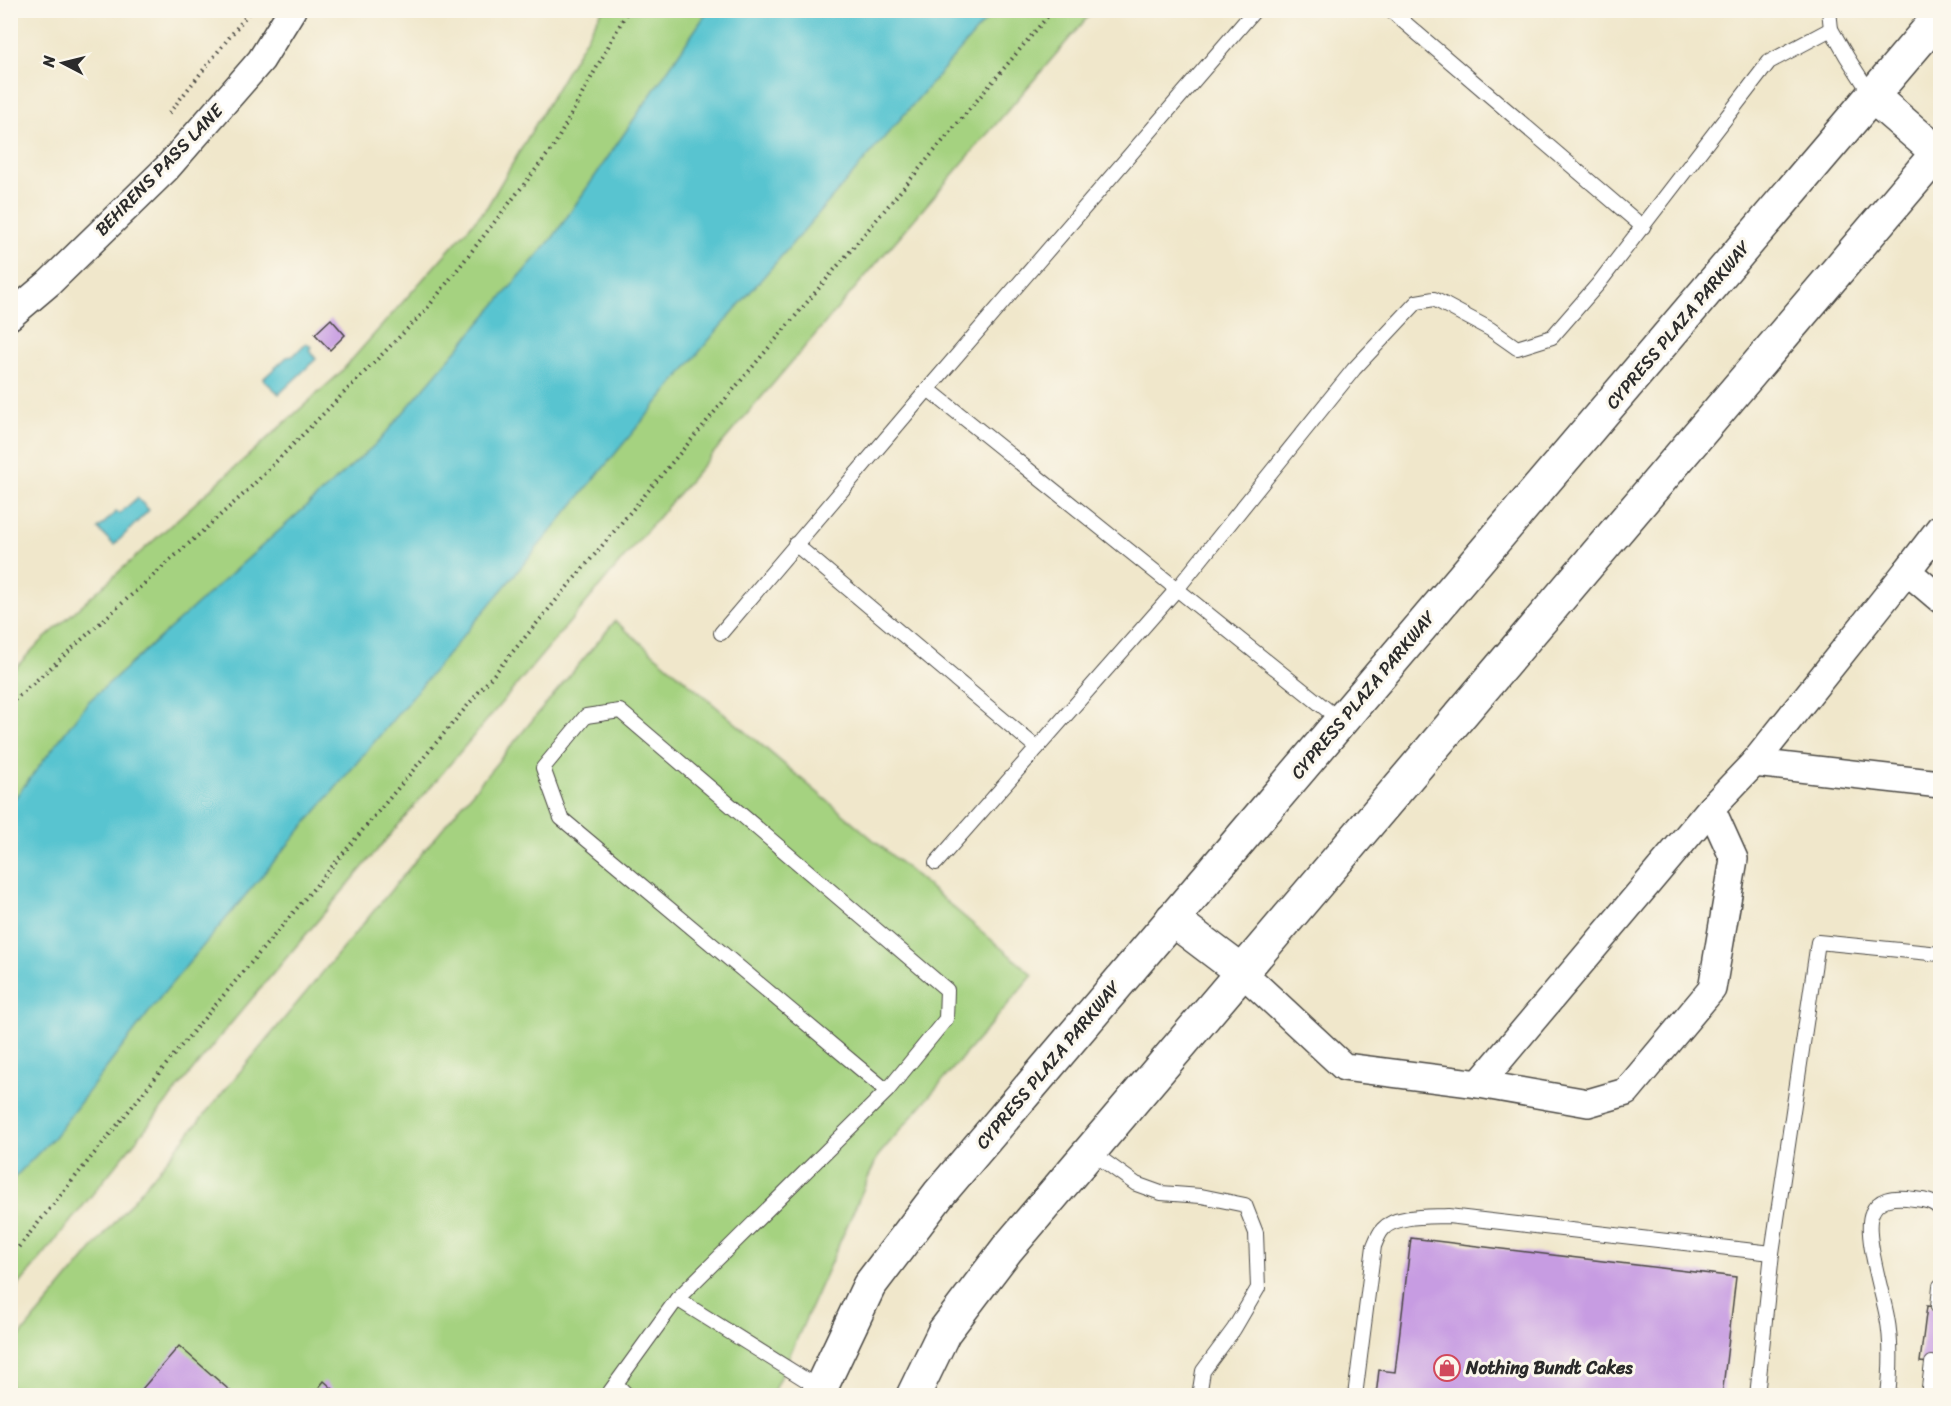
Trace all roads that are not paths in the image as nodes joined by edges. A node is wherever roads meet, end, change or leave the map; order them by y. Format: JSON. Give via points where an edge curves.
{"nodes":[{"id":1,"x":292,"y":10,"type":"edge"},
{"id":2,"x":1254,"y":10,"type":"edge"},
{"id":3,"x":1390,"y":10,"type":"edge"},
{"id":4,"x":1829,"y":10,"type":"edge"},
{"id":5,"x":1941,"y":16,"type":"edge"},
{"id":6,"x":1831,"y":29,"type":"junction"},
{"id":7,"x":1872,"y":96,"type":"junction"},
{"id":8,"x":1940,"y":153,"type":"edge"},
{"id":9,"x":1643,"y":227,"type":"junction"},
{"id":10,"x":10,"y":316,"type":"edge"},
{"id":11,"x":928,"y":389,"type":"junction"},
{"id":12,"x":1941,"y":528,"type":"edge"},
{"id":13,"x":795,"y":544,"type":"junction"},
{"id":14,"x":1907,"y":571,"type":"junction"},
{"id":15,"x":1177,"y":589,"type":"junction"},
{"id":16,"x":1941,"y":599,"type":"edge"},
{"id":17,"x":721,"y":633,"type":"dead end"},
{"id":18,"x":1341,"y":721,"type":"junction"},
{"id":19,"x":1036,"y":748,"type":"junction"},
{"id":20,"x":1754,"y":764,"type":"junction"},
{"id":21,"x":1941,"y":784,"type":"edge"},
{"id":22,"x":1712,"y":808,"type":"junction"},
{"id":23,"x":936,"y":863,"type":"dead end"},
{"id":24,"x":1172,"y":919,"type":"junction"},
{"id":25,"x":1941,"y":954,"type":"edge"},
{"id":26,"x":1242,"y":972,"type":"junction"},
{"id":27,"x":1479,"y":1084,"type":"junction"},
{"id":28,"x":887,"y":1090,"type":"junction"},
{"id":29,"x":1090,"y":1151,"type":"junction"},
{"id":30,"x":1941,"y":1210,"type":"edge"},
{"id":31,"x":1772,"y":1253,"type":"junction"},
{"id":32,"x":1941,"y":1286,"type":"edge"},
{"id":33,"x":677,"y":1299,"type":"junction"},
{"id":34,"x":1938,"y":1307,"type":"dead end"},
{"id":35,"x":1932,"y":1363,"type":"dead end"},
{"id":36,"x":612,"y":1390,"type":"edge"},
{"id":37,"x":818,"y":1392,"type":"edge"},
{"id":38,"x":628,"y":1395,"type":"edge"},
{"id":39,"x":913,"y":1395,"type":"edge"},
{"id":40,"x":1200,"y":1395,"type":"edge"},
{"id":41,"x":1355,"y":1395,"type":"edge"},
{"id":42,"x":1757,"y":1395,"type":"edge"},
{"id":43,"x":1888,"y":1395,"type":"edge"},
{"id":44,"x":1928,"y":1395,"type":"edge"}],
"edges":[{"from":1,"to":10,"type":"street","name":"BEHRENS PASS LANE","via":[[261,60],[167,168]]},
{"from":2,"to":11,"type":"lane"},
{"from":3,"to":9,"type":"lane"},
{"from":4,"to":6,"type":"lane"},
{"from":5,"to":7,"type":"street","name":"CYPRESS PLAZA PARKWAY"},
{"from":6,"to":7,"type":"lane"},
{"from":6,"to":9,"type":"lane","via":[[1769,62]]},
{"from":7,"to":8,"type":"street"},
{"from":7,"to":18,"type":"street","name":"CYPRESS PLAZA PARKWAY"},
{"from":8,"to":26,"type":"street"},
{"from":9,"to":15,"type":"lane","via":[[1552,337],[1517,348],[1434,299],[1417,302],[1354,369]]},
{"from":11,"to":13,"type":"lane"},
{"from":11,"to":15,"type":"lane"},
{"from":12,"to":14,"type":"street"},
{"from":13,"to":17,"type":"lane"},
{"from":13,"to":19,"type":"lane"},
{"from":14,"to":16,"type":"street"},
{"from":14,"to":20,"type":"street"},
{"from":15,"to":18,"type":"lane"},
{"from":15,"to":19,"type":"lane"},
{"from":18,"to":24,"type":"street","name":"CYPRESS PLAZA PARKWAY"},
{"from":19,"to":23,"type":"lane"},
{"from":20,"to":21,"type":"street"},
{"from":20,"to":22,"type":"street"},
{"from":22,"to":27,"type":"street"},
{"from":22,"to":27,"type":"street","via":[[1734,859],[1712,989],[1626,1092],[1588,1103]]},
{"from":24,"to":26,"type":"street"},
{"from":24,"to":37,"type":"street","name":"CYPRESS PLAZA PARKWAY","via":[[939,1194],[869,1286]]},
{"from":25,"to":31,"type":"lane","via":[[1818,942]]},
{"from":26,"to":27,"type":"street","via":[[1344,1066]]},
{"from":26,"to":29,"type":"street"},
{"from":28,"to":28,"type":"lane","via":[[946,1019],[947,990],[620,711],[586,716],[543,768],[561,818]]},
{"from":28,"to":33,"type":"lane"},
{"from":29,"to":39,"type":"street","via":[[1007,1249],[944,1332]]},
{"from":29,"to":40,"type":"lane","via":[[1136,1184],[1161,1193],[1245,1205],[1256,1233],[1258,1288],[1203,1371]]},
{"from":30,"to":43,"type":"lane","via":[[1930,1202],[1896,1197],[1882,1200],[1871,1213],[1870,1244],[1891,1345]]},
{"from":31,"to":41,"type":"lane","via":[[1448,1216],[1395,1221],[1383,1228],[1374,1246]]},
{"from":31,"to":42,"type":"lane"},
{"from":32,"to":34,"type":"lane"},
{"from":33,"to":36,"type":"lane"},
{"from":33,"to":37,"type":"lane"},
{"from":35,"to":44,"type":"lane"},
{"from":36,"to":38,"type":"lane"}]}
